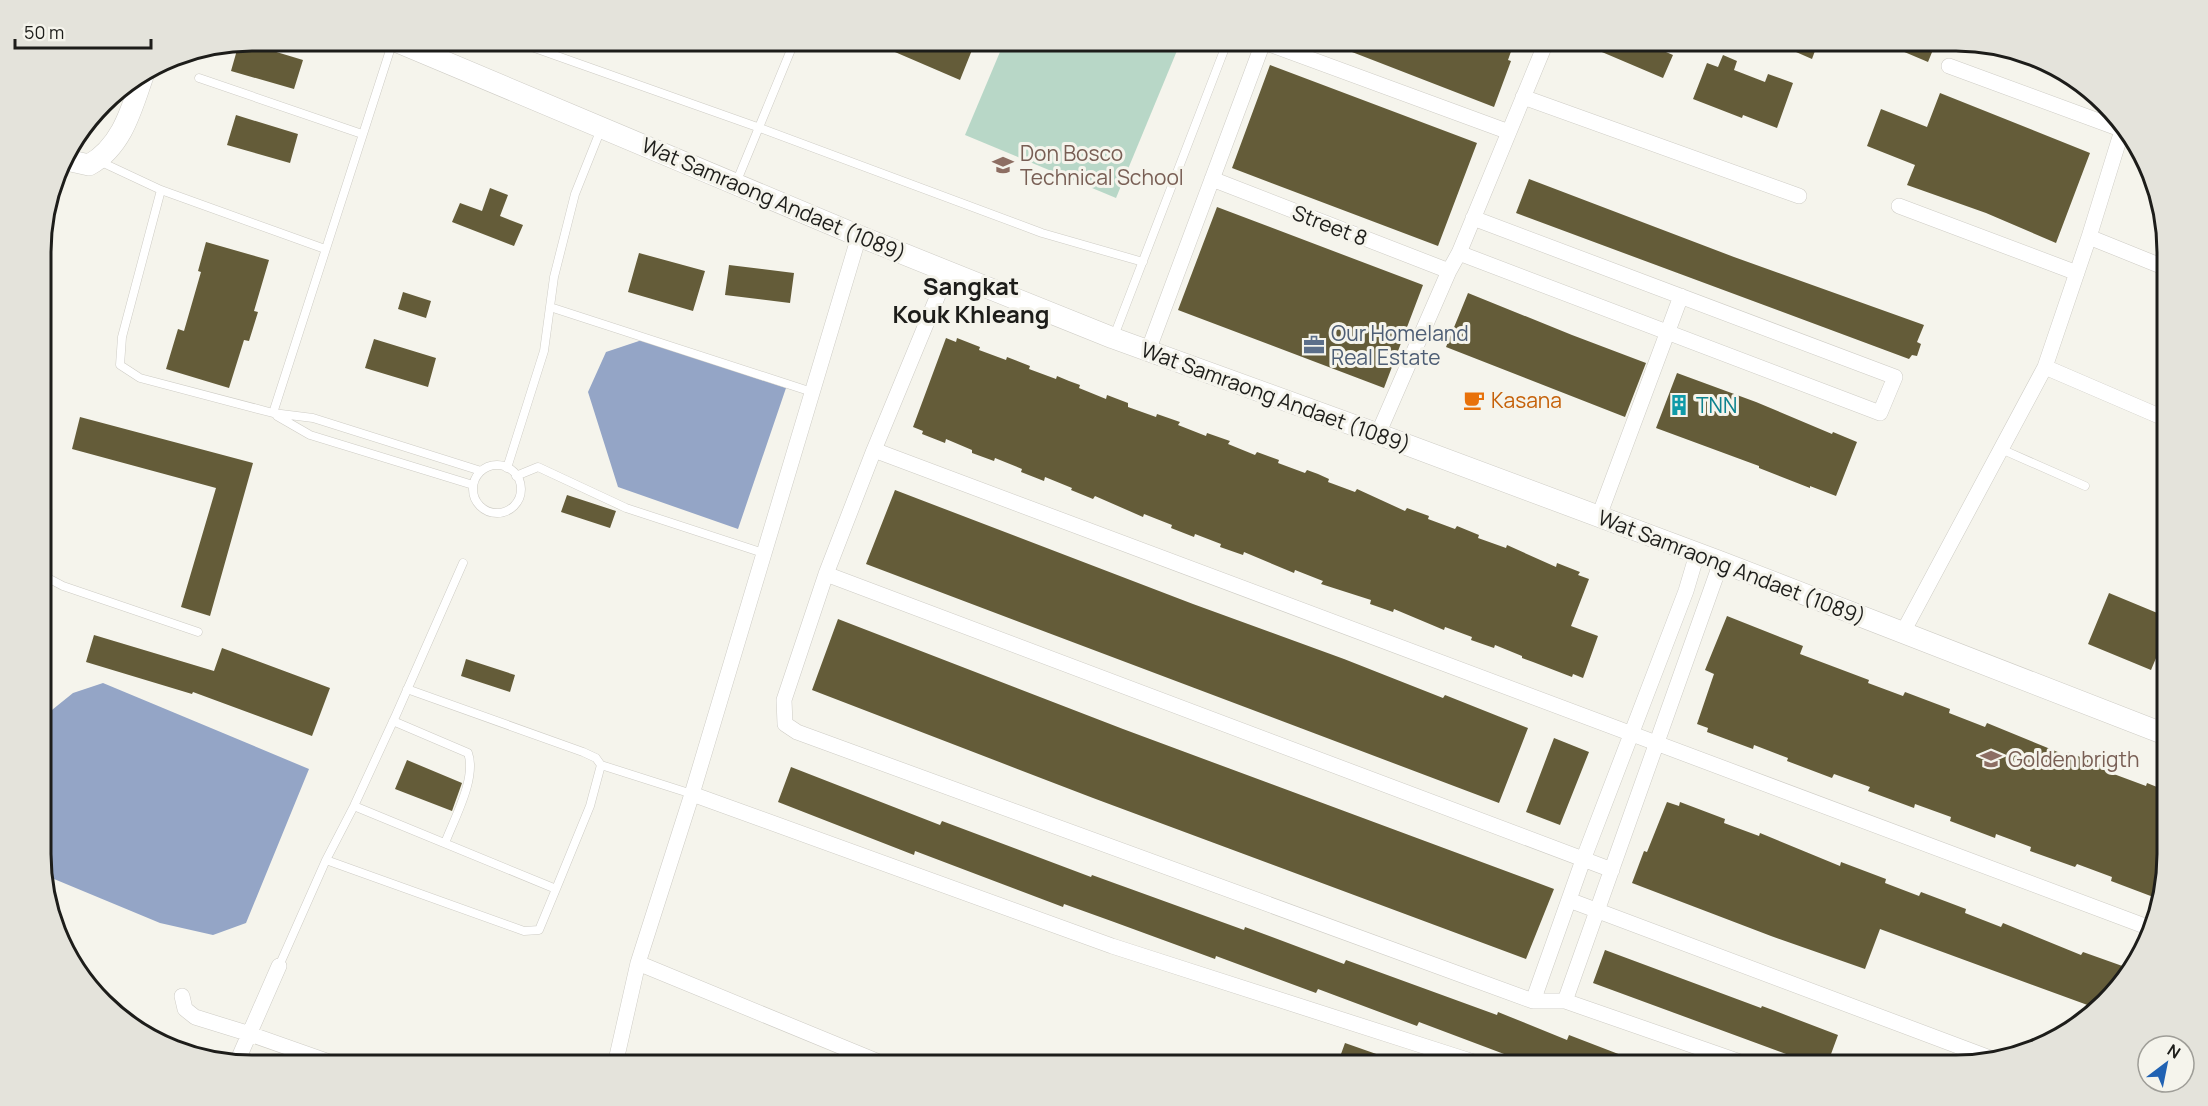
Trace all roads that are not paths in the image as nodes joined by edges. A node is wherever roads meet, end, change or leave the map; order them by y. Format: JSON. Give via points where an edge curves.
{"nodes":[{"id":1,"x":389,"y":51,"type":"edge"},
{"id":2,"x":419,"y":51,"type":"edge"},
{"id":3,"x":543,"y":51,"type":"edge"},
{"id":4,"x":791,"y":51,"type":"edge"},
{"id":5,"x":1224,"y":51,"type":"edge"},
{"id":6,"x":1260,"y":51,"type":"edge"},
{"id":7,"x":1291,"y":51,"type":"edge"},
{"id":8,"x":1542,"y":51,"type":"edge"},
{"id":9,"x":1949,"y":66,"type":"dead end"},
{"id":10,"x":199,"y":78,"type":"dead end"},
{"id":11,"x":140,"y":85,"type":"edge"},
{"id":12,"x":1523,"y":97,"type":"junction"},
{"id":13,"x":2108,"y":122,"type":"edge"},
{"id":14,"x":602,"y":128,"type":"junction"},
{"id":15,"x":760,"y":128,"type":"junction"},
{"id":16,"x":1509,"y":132,"type":"junction"},
{"id":17,"x":362,"y":134,"type":"junction"},
{"id":18,"x":2121,"y":137,"type":"edge"},
{"id":19,"x":98,"y":160,"type":"junction"},
{"id":20,"x":73,"y":161,"type":"edge"},
{"id":21,"x":1212,"y":179,"type":"junction"},
{"id":22,"x":736,"y":184,"type":"junction"},
{"id":23,"x":161,"y":190,"type":"junction"},
{"id":24,"x":1799,"y":196,"type":"dead end"},
{"id":25,"x":1899,"y":206,"type":"dead end"},
{"id":26,"x":1473,"y":218,"type":"junction"},
{"id":27,"x":859,"y":236,"type":"junction"},
{"id":28,"x":2089,"y":237,"type":"junction"},
{"id":29,"x":325,"y":249,"type":"junction"},
{"id":30,"x":1459,"y":254,"type":"junction"},
{"id":31,"x":1143,"y":262,"type":"junction"},
{"id":32,"x":2157,"y":264,"type":"edge"},
{"id":33,"x":948,"y":271,"type":"junction"},
{"id":34,"x":1449,"y":271,"type":"junction"},
{"id":35,"x":2077,"y":273,"type":"junction"},
{"id":36,"x":1681,"y":296,"type":"junction"},
{"id":37,"x":550,"y":307,"type":"junction"},
{"id":38,"x":1667,"y":332,"type":"junction"},
{"id":39,"x":1113,"y":338,"type":"junction"},
{"id":40,"x":1148,"y":351,"type":"junction"},
{"id":41,"x":2045,"y":368,"type":"junction"},
{"id":42,"x":812,"y":392,"type":"junction"},
{"id":43,"x":273,"y":413,"type":"junction"},
{"id":44,"x":2157,"y":415,"type":"edge"},
{"id":45,"x":1378,"y":434,"type":"junction"},
{"id":46,"x":2001,"y":449,"type":"junction"},
{"id":47,"x":874,"y":450,"type":"junction"},
{"id":48,"x":507,"y":468,"type":"junction"},
{"id":49,"x":481,"y":471,"type":"junction"},
{"id":50,"x":516,"y":476,"type":"junction"},
{"id":51,"x":473,"y":485,"type":"junction"},
{"id":52,"x":2085,"y":486,"type":"dead end"},
{"id":53,"x":1599,"y":516,"type":"junction"},
{"id":54,"x":763,"y":553,"type":"junction"},
{"id":55,"x":1697,"y":554,"type":"junction"},
{"id":56,"x":1721,"y":562,"type":"junction"},
{"id":57,"x":463,"y":563,"type":"dead end"},
{"id":58,"x":826,"y":574,"type":"junction"},
{"id":59,"x":51,"y":580,"type":"edge"},
{"id":60,"x":198,"y":632,"type":"dead end"},
{"id":61,"x":1903,"y":632,"type":"junction"},
{"id":62,"x":407,"y":689,"type":"junction"},
{"id":63,"x":393,"y":721,"type":"junction"},
{"id":64,"x":2157,"y":731,"type":"edge"},
{"id":65,"x":1631,"y":734,"type":"junction"},
{"id":66,"x":1657,"y":743,"type":"junction"},
{"id":67,"x":602,"y":765,"type":"junction"},
{"id":68,"x":692,"y":794,"type":"junction"},
{"id":69,"x":354,"y":806,"type":"junction"},
{"id":70,"x":445,"y":843,"type":"junction"},
{"id":71,"x":326,"y":860,"type":"junction"},
{"id":72,"x":1583,"y":860,"type":"junction"},
{"id":73,"x":1612,"y":870,"type":"junction"},
{"id":74,"x":556,"y":889,"type":"junction"},
{"id":75,"x":1569,"y":900,"type":"junction"},
{"id":76,"x":1598,"y":909,"type":"junction"},
{"id":77,"x":2143,"y":925,"type":"edge"},
{"id":78,"x":638,"y":963,"type":"junction"},
{"id":79,"x":279,"y":966,"type":"joint"},
{"id":80,"x":182,"y":996,"type":"dead end"},
{"id":81,"x":1533,"y":1001,"type":"junction"},
{"id":82,"x":1565,"y":1001,"type":"junction"},
{"id":83,"x":250,"y":1034,"type":"junction"},
{"id":84,"x":241,"y":1054,"type":"edge"},
{"id":85,"x":1978,"y":1054,"type":"edge"},
{"id":86,"x":310,"y":1055,"type":"edge"},
{"id":87,"x":617,"y":1055,"type":"edge"},
{"id":88,"x":862,"y":1055,"type":"edge"},
{"id":89,"x":1452,"y":1055,"type":"edge"},
{"id":90,"x":1720,"y":1055,"type":"edge"}],
"edges":[{"from":1,"to":17,"type":"lane"},
{"from":2,"to":14,"type":"main road","name":"Wat Samraong Andaet (1089)"},
{"from":3,"to":15,"type":"lane"},
{"from":4,"to":15,"type":"lane"},
{"from":5,"to":31,"type":"lane"},
{"from":6,"to":21,"type":"street"},
{"from":7,"to":16,"type":"street"},
{"from":8,"to":12,"type":"street"},
{"from":9,"to":13,"type":"street"},
{"from":10,"to":17,"type":"lane"},
{"from":11,"to":19,"type":"main road","via":[[126,123]]},
{"from":12,"to":16,"type":"street"},
{"from":12,"to":24,"type":"street"},
{"from":14,"to":22,"type":"main road","name":"Wat Samraong Andaet (1089)"},
{"from":14,"to":37,"type":"lane","via":[[575,194]]},
{"from":15,"to":22,"type":"lane"},
{"from":15,"to":31,"type":"lane","via":[[1042,233]]},
{"from":16,"to":26,"type":"street"},
{"from":17,"to":29,"type":"lane"},
{"from":18,"to":28,"type":"street"},
{"from":19,"to":20,"type":"main road","via":[[89,165]]},
{"from":19,"to":23,"type":"lane"},
{"from":21,"to":34,"type":"street","name":"Street 8"},
{"from":21,"to":40,"type":"street"},
{"from":22,"to":27,"type":"main road","name":"Wat Samraong Andaet (1089)"},
{"from":23,"to":29,"type":"lane"},
{"from":23,"to":43,"type":"lane","via":[[122,337],[120,365],[140,378]]},
{"from":25,"to":35,"type":"street"},
{"from":26,"to":30,"type":"street"},
{"from":26,"to":36,"type":"street"},
{"from":27,"to":33,"type":"main road","name":"Wat Samraong Andaet (1089)"},
{"from":27,"to":42,"type":"street"},
{"from":28,"to":32,"type":"street"},
{"from":28,"to":35,"type":"street"},
{"from":29,"to":43,"type":"lane"},
{"from":30,"to":34,"type":"street"},
{"from":30,"to":38,"type":"street"},
{"from":31,"to":39,"type":"lane"},
{"from":33,"to":39,"type":"main road","name":"Wat Samraong Andaet (1089)"},
{"from":33,"to":47,"type":"street"},
{"from":34,"to":45,"type":"street"},
{"from":35,"to":41,"type":"street"},
{"from":36,"to":38,"type":"street"},
{"from":36,"to":38,"type":"street","via":[[1894,377],[1880,413]]},
{"from":37,"to":42,"type":"lane"},
{"from":37,"to":48,"type":"lane","via":[[544,351]]},
{"from":38,"to":53,"type":"street"},
{"from":39,"to":40,"type":"main road","name":"Wat Samraong Andaet (1089)"},
{"from":40,"to":45,"type":"main road","name":"Wat Samraong Andaet (1089)"},
{"from":41,"to":44,"type":"street"},
{"from":41,"to":46,"type":"street"},
{"from":42,"to":54,"type":"street"},
{"from":43,"to":49,"type":"lane","via":[[313,418]]},
{"from":43,"to":51,"type":"lane","via":[[310,435]]},
{"from":45,"to":53,"type":"main road","name":"Wat Samraong Andaet (1089)"},
{"from":46,"to":52,"type":"lane"},
{"from":46,"to":61,"type":"street"},
{"from":47,"to":58,"type":"street"},
{"from":47,"to":65,"type":"street"},
{"from":48,"to":49,"type":"lane","via":[[494,465]]},
{"from":48,"to":50,"type":"lane"},
{"from":49,"to":51,"type":"lane"},
{"from":50,"to":51,"type":"lane","via":[[520,498],[503,513],[487,512],[475,501]]},
{"from":50,"to":54,"type":"lane","via":[[538,467],[626,508]]},
{"from":53,"to":55,"type":"main road","name":"Wat Samraong Andaet (1089)"},
{"from":54,"to":68,"type":"street"},
{"from":55,"to":56,"type":"main road","name":"Wat Samraong Andaet (1089)"},
{"from":55,"to":65,"type":"street"},
{"from":56,"to":61,"type":"main road","name":"Wat Samraong Andaet (1089)"},
{"from":56,"to":66,"type":"street"},
{"from":57,"to":62,"type":"lane"},
{"from":58,"to":72,"type":"street"},
{"from":58,"to":81,"type":"street","via":[[784,700],[785,724],[797,732]]},
{"from":59,"to":60,"type":"lane"},
{"from":61,"to":64,"type":"main road","name":"Wat Samraong Andaet (1089)"},
{"from":62,"to":63,"type":"lane"},
{"from":62,"to":67,"type":"lane","via":[[596,758]]},
{"from":63,"to":69,"type":"lane"},
{"from":63,"to":70,"type":"lane","via":[[468,753],[468,783]]},
{"from":65,"to":66,"type":"street"},
{"from":65,"to":72,"type":"street"},
{"from":66,"to":73,"type":"street"},
{"from":66,"to":77,"type":"street"},
{"from":67,"to":68,"type":"lane"},
{"from":67,"to":74,"type":"lane","via":[[590,806]]},
{"from":68,"to":78,"type":"street"},
{"from":68,"to":89,"type":"street","via":[[1112,946]]},
{"from":69,"to":70,"type":"lane"},
{"from":69,"to":71,"type":"lane"},
{"from":70,"to":74,"type":"lane"},
{"from":71,"to":74,"type":"lane","via":[[524,931],[538,930]]},
{"from":71,"to":79,"type":"lane"},
{"from":72,"to":73,"type":"street"},
{"from":72,"to":75,"type":"street"},
{"from":73,"to":76,"type":"street"},
{"from":75,"to":76,"type":"street"},
{"from":75,"to":81,"type":"street"},
{"from":76,"to":82,"type":"street"},
{"from":76,"to":85,"type":"street"},
{"from":78,"to":87,"type":"street"},
{"from":78,"to":88,"type":"street"},
{"from":79,"to":83,"type":"street"},
{"from":80,"to":83,"type":"street","via":[[185,1009],[195,1017]]},
{"from":81,"to":82,"type":"street"},
{"from":82,"to":90,"type":"street"},
{"from":83,"to":84,"type":"street"},
{"from":83,"to":86,"type":"street"}]}
